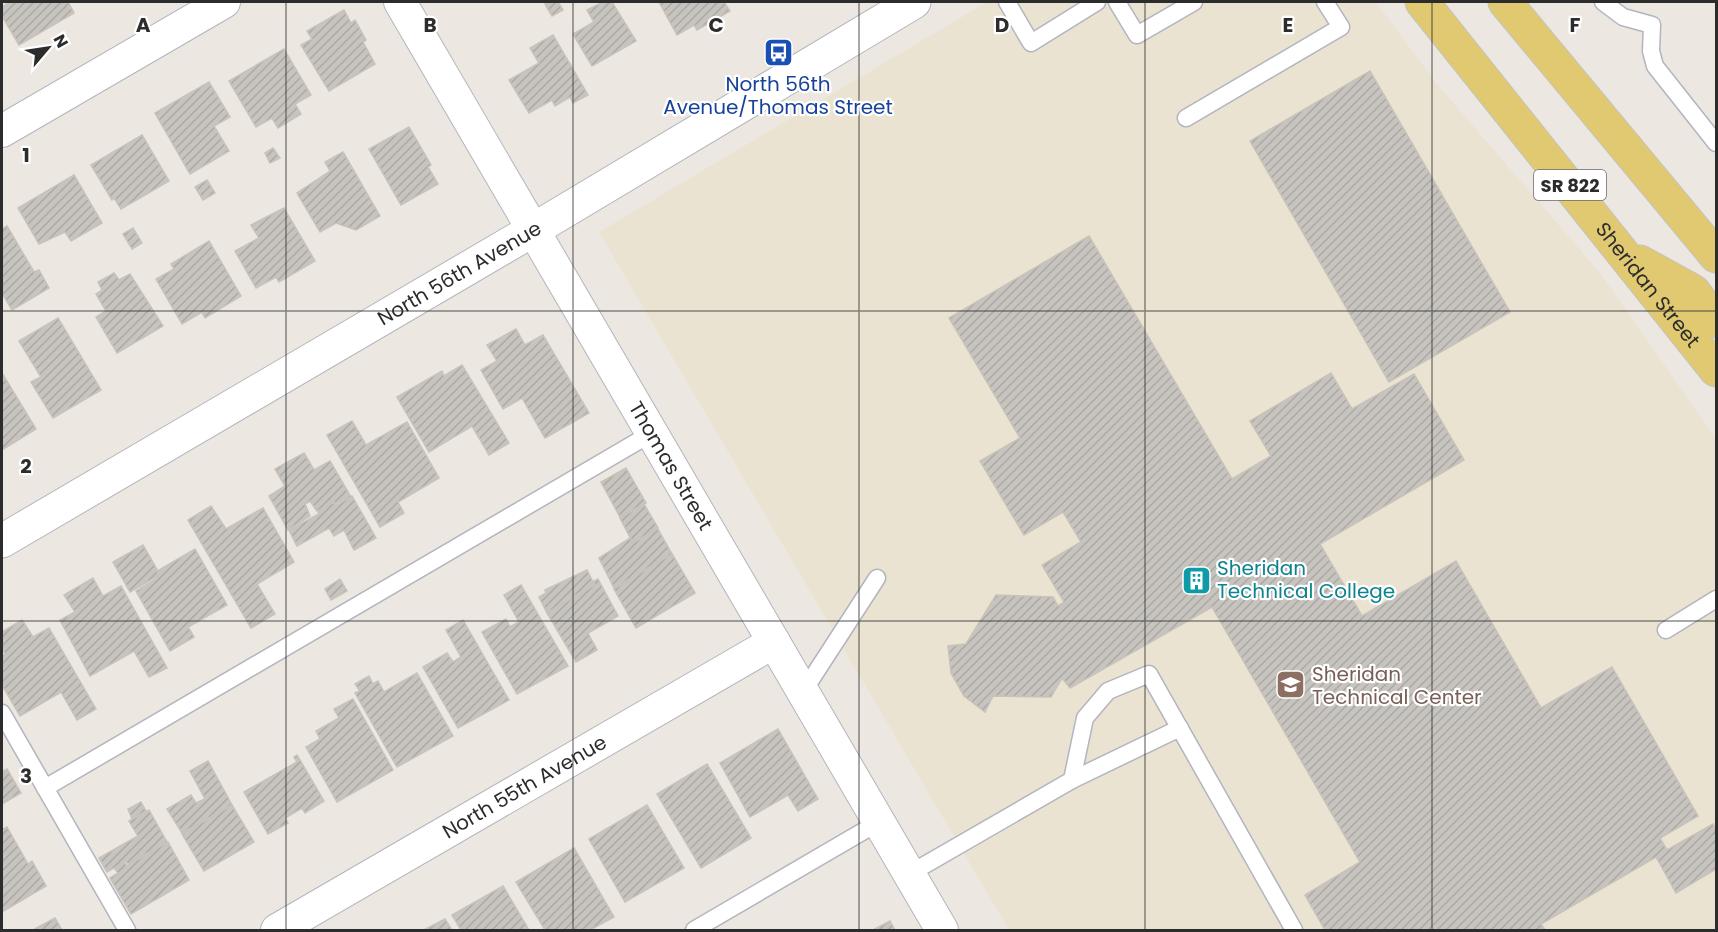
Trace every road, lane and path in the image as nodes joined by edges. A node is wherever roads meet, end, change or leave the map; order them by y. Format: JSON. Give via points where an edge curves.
{"nodes":[{"id":1,"x":224,"y":2,"type":"edge"},
{"id":2,"x":400,"y":2,"type":"edge"},
{"id":3,"x":914,"y":2,"type":"edge"},
{"id":4,"x":1006,"y":2,"type":"edge"},
{"id":5,"x":1098,"y":2,"type":"edge"},
{"id":6,"x":1117,"y":2,"type":"edge"},
{"id":7,"x":1194,"y":2,"type":"edge"},
{"id":8,"x":1326,"y":2,"type":"edge"},
{"id":9,"x":1422,"y":2,"type":"edge"},
{"id":10,"x":1505,"y":2,"type":"edge"},
{"id":11,"x":1603,"y":2,"type":"edge"},
{"id":12,"x":1186,"y":118,"type":"dead end"},
{"id":13,"x":2,"y":131,"type":"edge"},
{"id":14,"x":1716,"y":143,"type":"edge"},
{"id":15,"x":533,"y":230,"type":"junction"},
{"id":16,"x":1625,"y":254,"type":"junction"},
{"id":17,"x":1716,"y":256,"type":"edge"},
{"id":18,"x":1716,"y":321,"type":"edge"},
{"id":19,"x":1716,"y":370,"type":"edge"},
{"id":20,"x":652,"y":433,"type":"junction"},
{"id":21,"x":2,"y":542,"type":"edge"},
{"id":22,"x":877,"y":578,"type":"dead end"},
{"id":23,"x":1716,"y":599,"type":"edge"},
{"id":24,"x":1666,"y":630,"type":"dead end"},
{"id":25,"x":774,"y":642,"type":"junction"},
{"id":26,"x":804,"y":692,"type":"junction"},
{"id":27,"x":2,"y":713,"type":"edge"},
{"id":28,"x":1180,"y":728,"type":"junction"},
{"id":29,"x":1072,"y":780,"type":"junction"},
{"id":30,"x":45,"y":788,"type":"junction"},
{"id":31,"x":879,"y":822,"type":"junction"},
{"id":32,"x":909,"y":874,"type":"junction"},
{"id":33,"x":127,"y":930,"type":"edge"},
{"id":34,"x":277,"y":930,"type":"edge"},
{"id":35,"x":694,"y":930,"type":"edge"},
{"id":36,"x":942,"y":930,"type":"edge"},
{"id":37,"x":1294,"y":930,"type":"edge"}],
"edges":[{"from":1,"to":13,"type":"street"},
{"from":2,"to":15,"type":"street","name":"Thomas Street"},
{"from":3,"to":15,"type":"street","name":"North 56th Avenue"},
{"from":4,"to":5,"type":"lane","via":[[1031,43]]},
{"from":6,"to":7,"type":"lane","via":[[1137,35]]},
{"from":8,"to":12,"type":"lane","via":[[1341,27]]},
{"from":9,"to":16,"type":"main road","name":"Sheridan Street","number":"SR 822"},
{"from":10,"to":17,"type":"main road","number":"SR 822"},
{"from":11,"to":14,"type":"lane","via":[[1623,17],[1652,26],[1655,66]]},
{"from":15,"to":20,"type":"street","name":"Thomas Street"},
{"from":15,"to":21,"type":"street","name":"North 56th Avenue"},
{"from":16,"to":18,"type":"main road","via":[[1693,291]]},
{"from":16,"to":19,"type":"main road","name":"Sheridan Street","number":"SR 822"},
{"from":20,"to":25,"type":"street","name":"Thomas Street"},
{"from":20,"to":30,"type":"lane"},
{"from":22,"to":26,"type":"lane"},
{"from":23,"to":24,"type":"lane"},
{"from":25,"to":26,"type":"street","name":"Thomas Street"},
{"from":25,"to":34,"type":"street","name":"North 55th Avenue"},
{"from":26,"to":31,"type":"street","name":"Thomas Street"},
{"from":27,"to":30,"type":"lane"},
{"from":28,"to":29,"type":"lane"},
{"from":28,"to":29,"type":"lane","via":[[1149,674],[1108,691],[1085,718]]},
{"from":28,"to":37,"type":"lane"},
{"from":29,"to":32,"type":"lane"},
{"from":30,"to":33,"type":"lane"},
{"from":31,"to":32,"type":"street","name":"Thomas Street"},
{"from":31,"to":35,"type":"lane"},
{"from":32,"to":36,"type":"street","name":"Thomas Street"}]}
